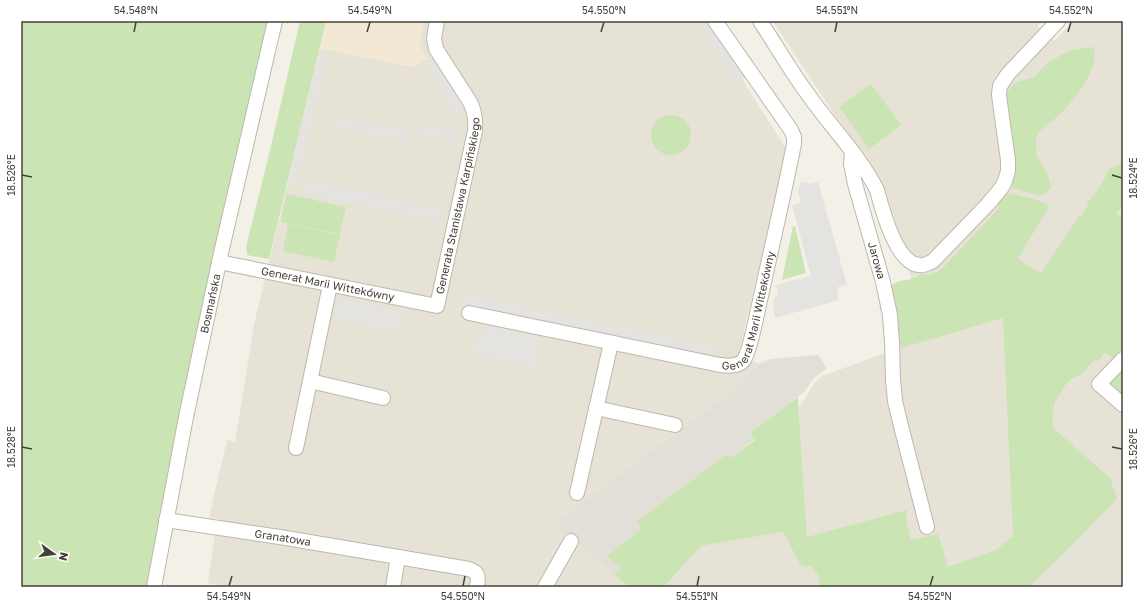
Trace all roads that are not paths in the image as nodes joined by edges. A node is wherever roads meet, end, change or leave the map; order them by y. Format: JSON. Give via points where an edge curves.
{"nodes":[{"id":1,"x":275,"y":21,"type":"edge"},
{"id":2,"x":437,"y":21,"type":"edge"},
{"id":3,"x":715,"y":21,"type":"edge"},
{"id":4,"x":760,"y":21,"type":"edge"},
{"id":5,"x":1058,"y":21,"type":"edge"},
{"id":6,"x":852,"y":151,"type":"junction"},
{"id":7,"x":220,"y":262,"type":"junction"},
{"id":8,"x":330,"y":285,"type":"junction"},
{"id":9,"x":437,"y":306,"type":"joint"},
{"id":10,"x":469,"y":313,"type":"dead end"},
{"id":11,"x":611,"y":343,"type":"junction"},
{"id":12,"x":1123,"y":359,"type":"edge"},
{"id":13,"x":310,"y":381,"type":"junction"},
{"id":14,"x":383,"y":398,"type":"dead end"},
{"id":15,"x":1123,"y":405,"type":"edge"},
{"id":16,"x":596,"y":408,"type":"junction"},
{"id":17,"x":674,"y":425,"type":"dead end"},
{"id":18,"x":296,"y":448,"type":"dead end"},
{"id":19,"x":576,"y":493,"type":"dead end"},
{"id":20,"x":166,"y":520,"type":"junction"},
{"id":21,"x":927,"y":527,"type":"dead end"},
{"id":22,"x":571,"y":541,"type":"dead end"},
{"id":23,"x":398,"y":557,"type":"junction"},
{"id":24,"x":154,"y":587,"type":"edge"},
{"id":25,"x":393,"y":587,"type":"edge"},
{"id":26,"x":476,"y":587,"type":"edge"},
{"id":27,"x":545,"y":587,"type":"edge"}],
"edges":[{"from":1,"to":7,"type":"street","name":"Bosmańska"},
{"from":2,"to":9,"type":"street","name":"Generała Stanisława Karpińskiego","via":[[434,38],[436,49],[474,109],[476,120]]},
{"from":3,"to":11,"type":"street","name":"Generał Marii Wittekówny","via":[[794,137],[757,316],[746,356],[742,361],[730,366]]},
{"from":4,"to":6,"type":"street","via":[[811,99]]},
{"from":5,"to":6,"type":"street","via":[[1008,74],[1000,86],[1008,160],[1008,171],[1002,187],[933,261],[919,265],[904,258],[891,232],[877,190]]},
{"from":6,"to":21,"type":"street","name":"Jarowa","via":[[851,164],[855,184],[890,315],[895,401]]},
{"from":7,"to":8,"type":"street","name":"Generał Marii Wittekówny"},
{"from":7,"to":20,"type":"street","name":"Bosmańska"},
{"from":8,"to":9,"type":"street","name":"Generał Marii Wittekówny"},
{"from":8,"to":13,"type":"street"},
{"from":10,"to":11,"type":"street","name":"Generał Marii Wittekówny"},
{"from":11,"to":16,"type":"street"},
{"from":12,"to":15,"type":"street","via":[[1099,384]]},
{"from":13,"to":14,"type":"street"},
{"from":13,"to":18,"type":"street"},
{"from":16,"to":17,"type":"street"},
{"from":16,"to":19,"type":"street"},
{"from":20,"to":23,"type":"street","name":"Granatowa"},
{"from":20,"to":24,"type":"street","name":"Bosmańska"},
{"from":22,"to":27,"type":"street"},
{"from":23,"to":25,"type":"street"},
{"from":23,"to":26,"type":"street","name":"Granatowa","via":[[475,571]]}]}
